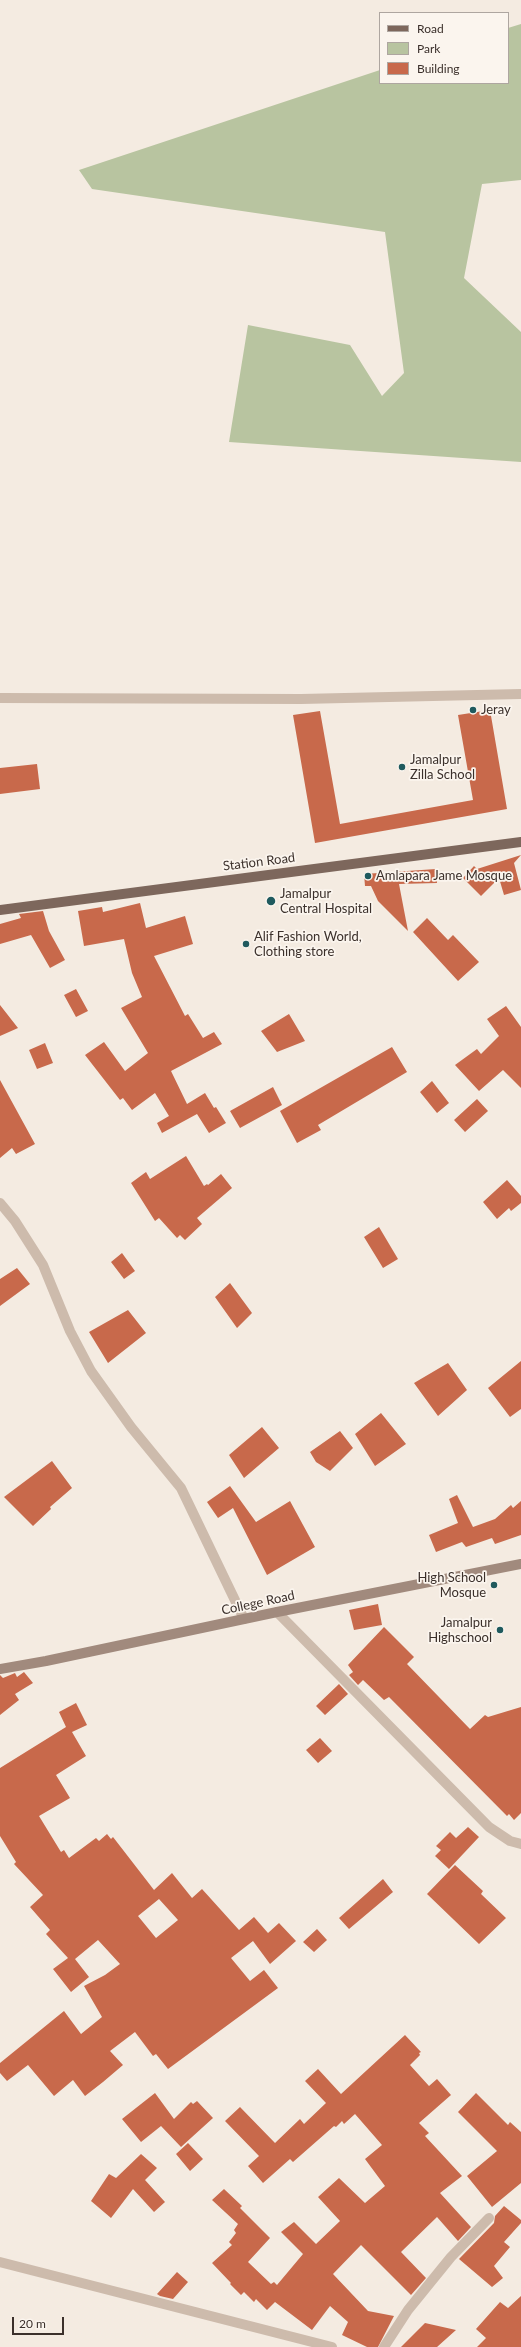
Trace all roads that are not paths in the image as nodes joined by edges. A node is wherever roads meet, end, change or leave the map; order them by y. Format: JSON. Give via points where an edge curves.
{"nodes":[{"id":1,"x":521,"y":694,"type":"edge"},
{"id":2,"x":0,"y":698,"type":"edge"},
{"id":3,"x":521,"y":842,"type":"edge"},
{"id":4,"x":0,"y":910,"type":"edge"},
{"id":5,"x":0,"y":1203,"type":"edge"},
{"id":6,"x":521,"y":1564,"type":"edge"},
{"id":7,"x":277,"y":1612,"type":"junction"},
{"id":8,"x":244,"y":1619,"type":"junction"},
{"id":9,"x":0,"y":1669,"type":"edge"},
{"id":10,"x":521,"y":1844,"type":"edge"},
{"id":11,"x":489,"y":2218,"type":"dead end"},
{"id":12,"x":0,"y":2262,"type":"edge"},
{"id":13,"x":332,"y":2347,"type":"edge"},
{"id":14,"x":384,"y":2347,"type":"edge"}],
"edges":[{"from":1,"to":2,"type":"street","via":[[301,699]]},
{"from":3,"to":4,"type":"main road","name":"Station Road"},
{"from":5,"to":8,"type":"street","via":[[16,1221],[43,1265],[70,1331],[91,1370],[181,1488]]},
{"from":6,"to":7,"type":"main road","name":"College Road"},
{"from":7,"to":8,"type":"main road","name":"College Road"},
{"from":7,"to":10,"type":"street","via":[[489,1827],[510,1841]]},
{"from":8,"to":9,"type":"main road","name":"College Road"},
{"from":11,"to":14,"type":"street","via":[[451,2257],[408,2310]]},
{"from":12,"to":13,"type":"street"}]}
